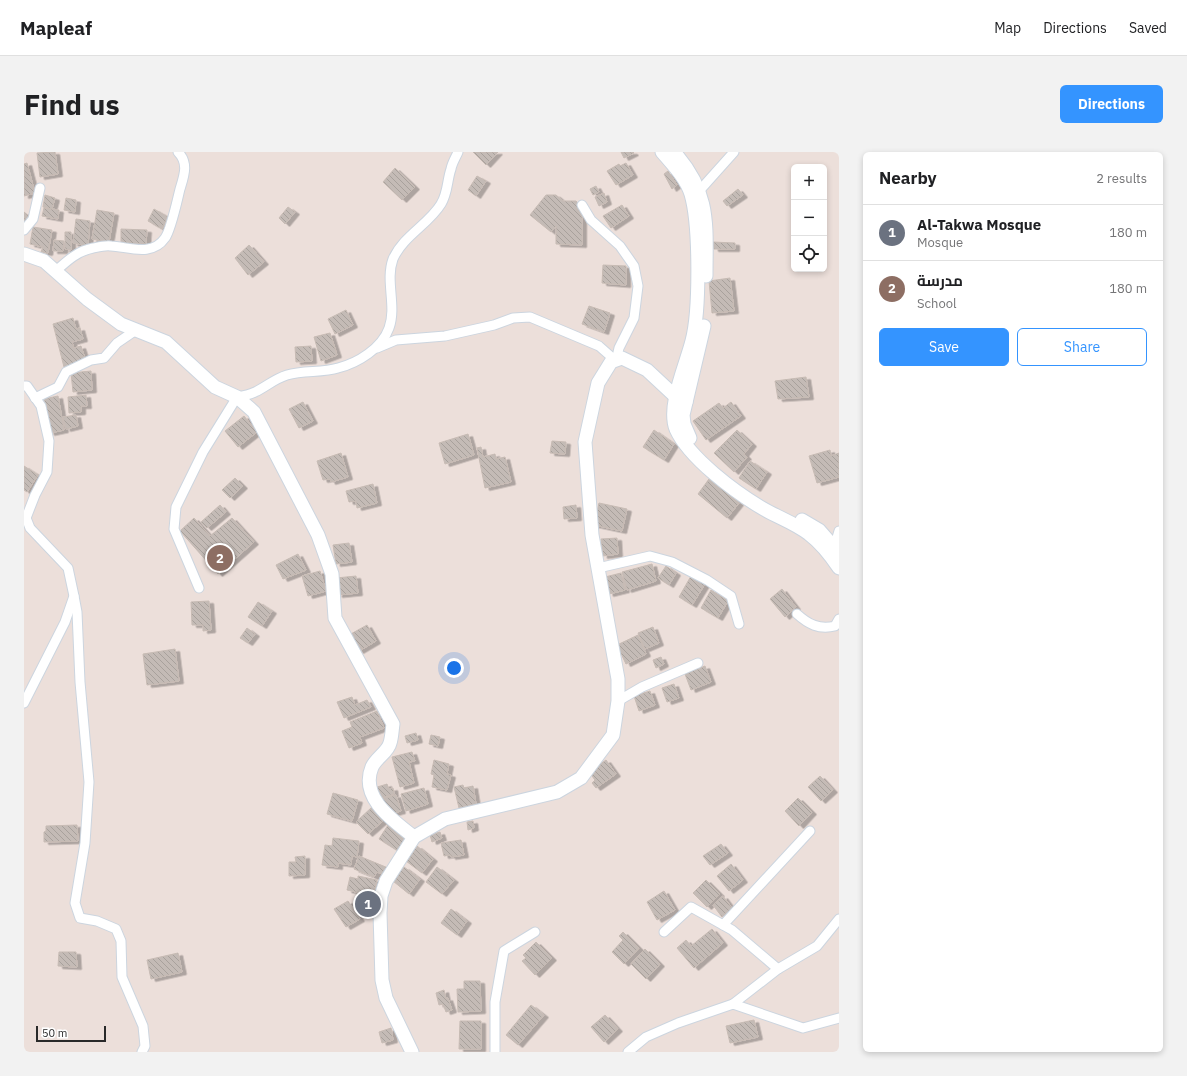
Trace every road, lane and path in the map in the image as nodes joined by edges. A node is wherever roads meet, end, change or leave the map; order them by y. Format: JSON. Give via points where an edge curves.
{"nodes":[{"id":1,"x":178,"y":152,"type":"edge"},
{"id":2,"x":458,"y":152,"type":"edge"},
{"id":3,"x":734,"y":152,"type":"edge"},
{"id":4,"x":670,"y":153,"type":"edge"},
{"id":5,"x":40,"y":188,"type":"dead end"},
{"id":6,"x":695,"y":192,"type":"junction"},
{"id":7,"x":582,"y":204,"type":"dead end"},
{"id":8,"x":24,"y":230,"type":"edge"},
{"id":9,"x":24,"y":254,"type":"edge"},
{"id":10,"x":57,"y":270,"type":"junction"},
{"id":11,"x":136,"y":330,"type":"junction"},
{"id":12,"x":374,"y":349,"type":"junction"},
{"id":13,"x":616,"y":360,"type":"junction"},
{"id":14,"x":24,"y":386,"type":"edge"},
{"id":15,"x":237,"y":397,"type":"junction"},
{"id":16,"x":35,"y":398,"type":"junction"},
{"id":17,"x":681,"y":400,"type":"junction"},
{"id":18,"x":839,"y":531,"type":"edge"},
{"id":19,"x":832,"y":549,"type":"edge"},
{"id":20,"x":598,"y":568,"type":"junction"},
{"id":21,"x":199,"y":588,"type":"dead end"},
{"id":22,"x":74,"y":596,"type":"junction"},
{"id":23,"x":797,"y":614,"type":"dead end"},
{"id":24,"x":839,"y":619,"type":"edge"},
{"id":25,"x":739,"y":624,"type":"dead end"},
{"id":26,"x":698,"y":663,"type":"dead end"},
{"id":27,"x":618,"y":700,"type":"junction"},
{"id":28,"x":24,"y":703,"type":"edge"},
{"id":29,"x":810,"y":831,"type":"dead end"},
{"id":30,"x":414,"y":838,"type":"junction"},
{"id":31,"x":839,"y":919,"type":"edge"},
{"id":32,"x":724,"y":925,"type":"junction"},
{"id":33,"x":535,"y":932,"type":"dead end"},
{"id":34,"x":664,"y":932,"type":"dead end"},
{"id":35,"x":778,"y":969,"type":"junction"},
{"id":36,"x":734,"y":1004,"type":"junction"},
{"id":37,"x":839,"y":1018,"type":"edge"},
{"id":38,"x":142,"y":1052,"type":"edge"},
{"id":39,"x":412,"y":1052,"type":"edge"},
{"id":40,"x":496,"y":1052,"type":"edge"},
{"id":41,"x":628,"y":1052,"type":"edge"}],
"edges":[{"from":1,"to":10,"type":"street","via":[[183,156],[186,170],[166,238],[149,249],[122,249],[111,246],[92,248],[73,256]]},
{"from":2,"to":12,"type":"street","via":[[450,169],[442,202],[394,257],[390,270],[389,328]]},
{"from":3,"to":6,"type":"street"},
{"from":4,"to":6,"type":"street","via":[[691,173]]},
{"from":5,"to":8,"type":"street","via":[[34,219]]},
{"from":6,"to":17,"type":"street","via":[[697,320]]},
{"from":7,"to":13,"type":"street","via":[[591,220],[620,246],[634,266],[638,286],[634,318]]},
{"from":9,"to":10,"type":"street","via":[[44,260]]},
{"from":10,"to":11,"type":"street","via":[[87,299],[121,324]]},
{"from":11,"to":15,"type":"street","via":[[166,342],[215,386]]},
{"from":11,"to":16,"type":"street","via":[[117,343],[104,358],[91,360],[66,372],[58,387]]},
{"from":12,"to":13,"type":"street","via":[[396,340],[445,336],[513,318],[530,317],[600,346]]},
{"from":12,"to":15,"type":"street","via":[[337,369],[286,375],[254,392]]},
{"from":13,"to":17,"type":"street","via":[[622,358],[647,370]]},
{"from":13,"to":20,"type":"street","via":[[611,362],[598,383],[585,442],[592,535]]},
{"from":14,"to":16,"type":"street","via":[[28,386]]},
{"from":15,"to":21,"type":"street","via":[[203,452],[176,507],[174,528]]},
{"from":15,"to":30,"type":"street","via":[[254,412],[318,535],[332,574],[335,618],[393,724],[390,744],[372,767],[369,785],[372,796],[387,815]]},
{"from":16,"to":22,"type":"street","via":[[40,406],[49,441],[47,472],[34,495],[26,518],[30,528],[68,568]]},
{"from":17,"to":19,"type":"street","via":[[674,408],[674,419],[689,450],[737,492]]},
{"from":18,"to":19,"type":"street"},
{"from":18,"to":19,"type":"street","via":[[831,534]]},
{"from":20,"to":25,"type":"street","via":[[650,556],[672,562],[731,596]]},
{"from":20,"to":27,"type":"street","via":[[618,679]]},
{"from":22,"to":28,"type":"street","via":[[65,622]]},
{"from":22,"to":38,"type":"street","via":[[89,782],[85,843],[74,903],[80,918],[97,921],[116,929],[121,941],[122,977],[143,1026],[145,1046]]},
{"from":23,"to":24,"type":"street","via":[[806,622],[827,628],[835,626]]},
{"from":26,"to":27,"type":"street"},
{"from":27,"to":30,"type":"street","via":[[612,735],[581,778],[557,792],[445,819]]},
{"from":29,"to":32,"type":"street"},
{"from":30,"to":39,"type":"street","via":[[386,881],[381,896],[380,913],[380,958],[386,998]]},
{"from":31,"to":35,"type":"street","via":[[817,946]]},
{"from":32,"to":34,"type":"street","via":[[692,907]]},
{"from":32,"to":35,"type":"street"},
{"from":33,"to":40,"type":"street","via":[[504,951],[495,1002]]},
{"from":35,"to":36,"type":"street"},
{"from":36,"to":37,"type":"street","via":[[803,1028]]},
{"from":36,"to":41,"type":"street","via":[[646,1037]]}]}
